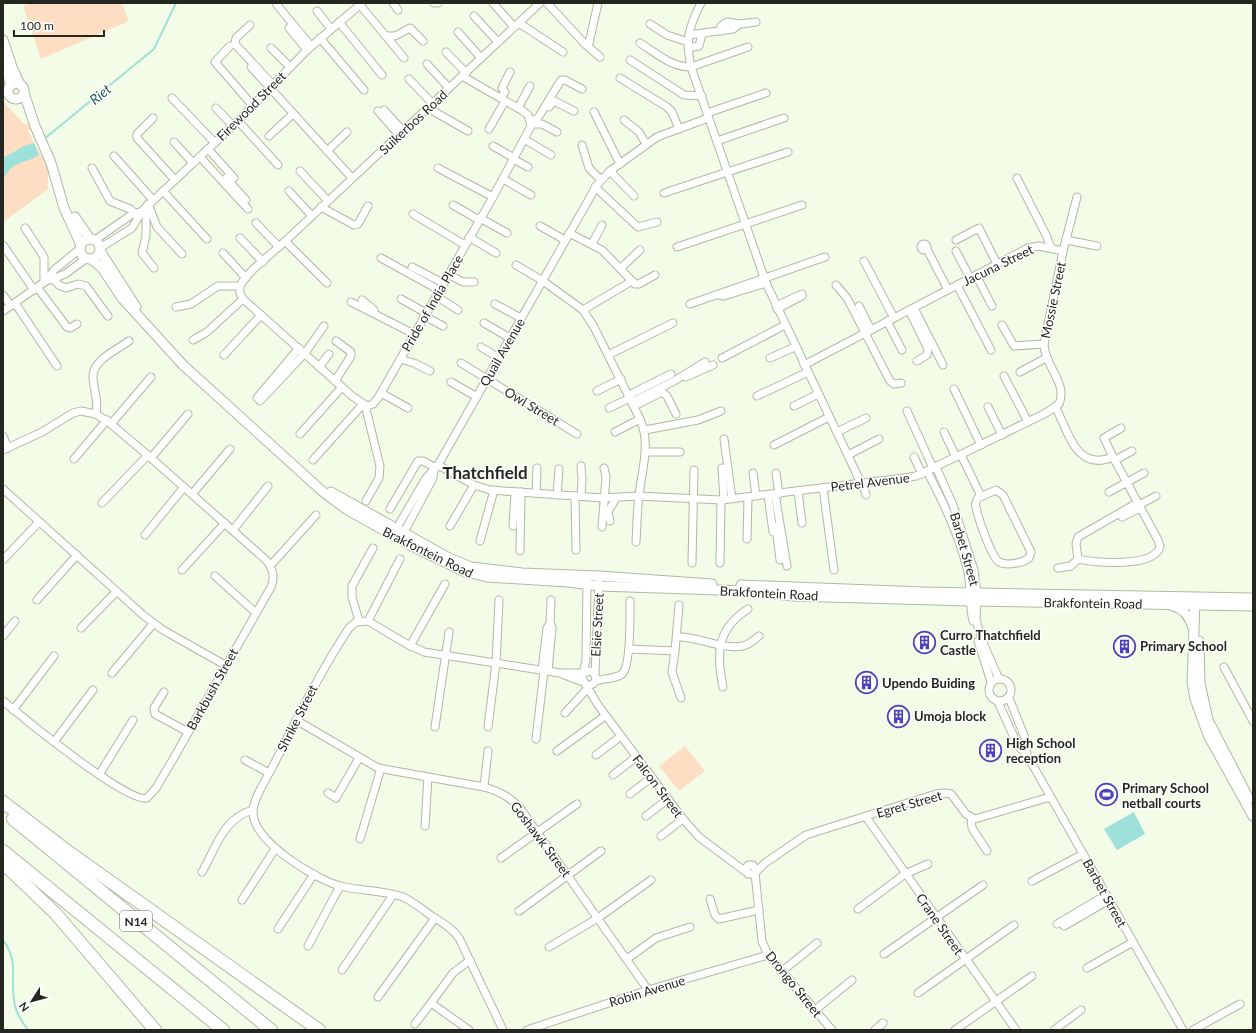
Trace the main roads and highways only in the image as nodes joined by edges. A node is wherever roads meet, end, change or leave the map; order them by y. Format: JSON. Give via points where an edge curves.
{"nodes":[{"id":1,"x":3,"y":802,"type":"edge"},
{"id":2,"x":3,"y":810,"type":"edge"},
{"id":3,"x":3,"y":851,"type":"edge"},
{"id":4,"x":3,"y":863,"type":"edge"},
{"id":5,"x":155,"y":1030,"type":"edge"},
{"id":6,"x":223,"y":1030,"type":"edge"},
{"id":7,"x":271,"y":1030,"type":"edge"},
{"id":8,"x":319,"y":1030,"type":"edge"}],
"edges":[{"from":1,"to":8,"type":"highway"},
{"from":2,"to":7,"type":"highway","number":"N14"},
{"from":3,"to":6,"type":"highway","number":"N14"},
{"from":4,"to":5,"type":"highway","via":[[65,923]]}]}
